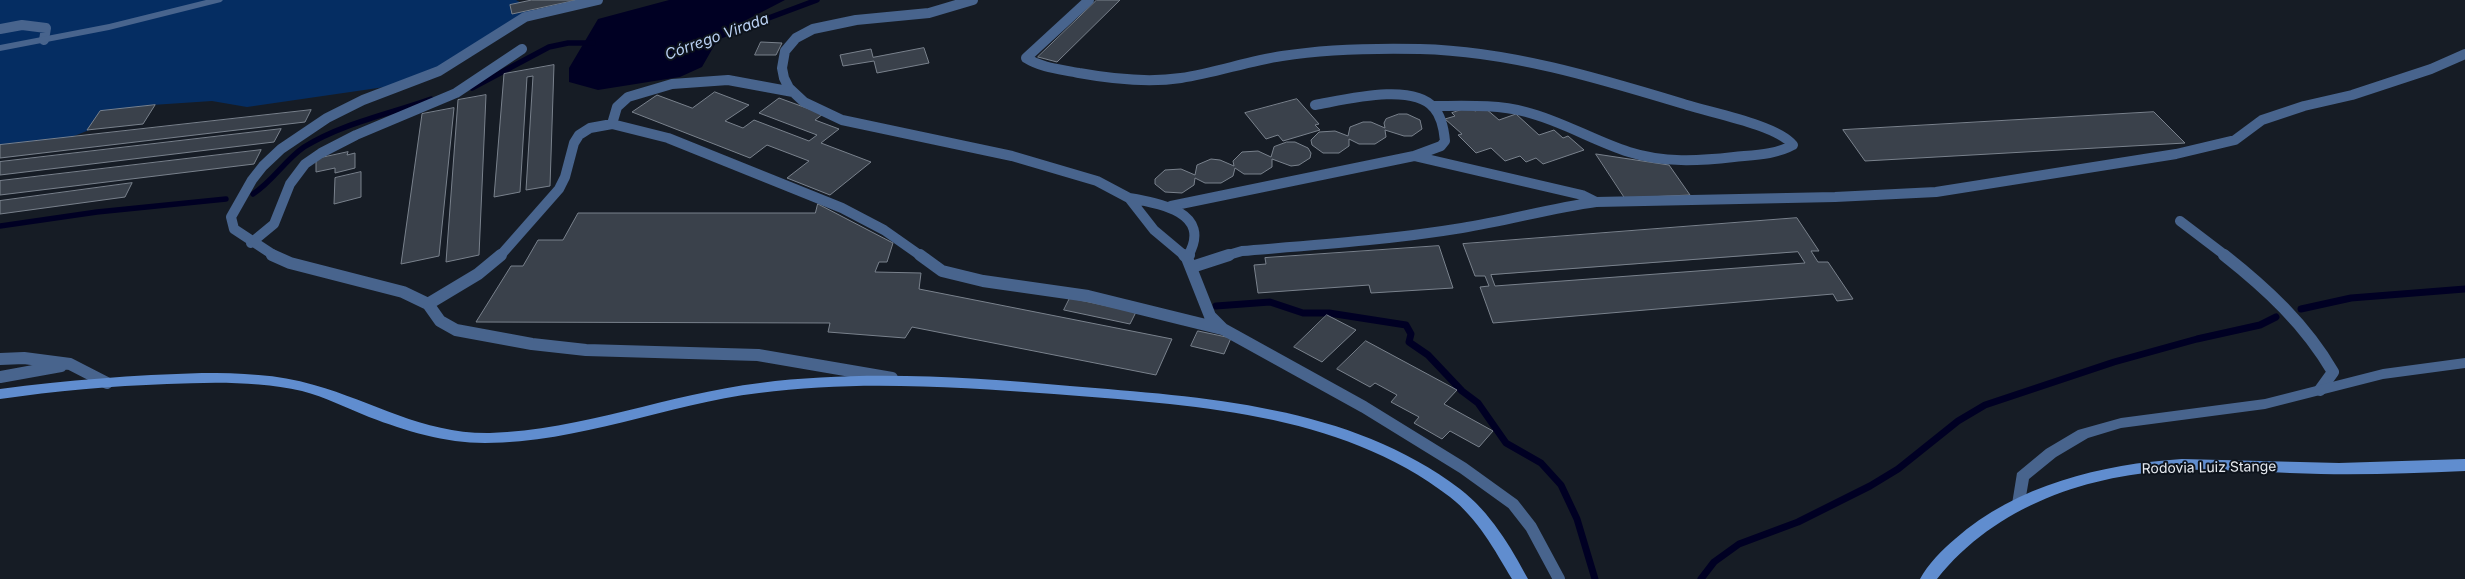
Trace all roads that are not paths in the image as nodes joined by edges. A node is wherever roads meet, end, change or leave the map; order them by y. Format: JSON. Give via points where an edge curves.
{"nodes":[{"id":1,"x":218,"y":0,"type":"edge"},
{"id":2,"x":598,"y":0,"type":"edge"},
{"id":3,"x":973,"y":0,"type":"edge"},
{"id":4,"x":1089,"y":0,"type":"edge"},
{"id":5,"x":0,"y":29,"type":"edge"},
{"id":6,"x":44,"y":40,"type":"junction"},
{"id":7,"x":0,"y":48,"type":"edge"},
{"id":8,"x":522,"y":49,"type":"dead end"},
{"id":9,"x":2465,"y":54,"type":"edge"},
{"id":10,"x":793,"y":92,"type":"junction"},
{"id":11,"x":1315,"y":105,"type":"dead end"},
{"id":12,"x":1432,"y":106,"type":"junction"},
{"id":13,"x":612,"y":124,"type":"junction"},
{"id":14,"x":1414,"y":156,"type":"junction"},
{"id":15,"x":1129,"y":198,"type":"junction"},
{"id":16,"x":1596,"y":202,"type":"junction"},
{"id":17,"x":1170,"y":206,"type":"junction"},
{"id":18,"x":2180,"y":221,"type":"dead end"},
{"id":19,"x":251,"y":243,"type":"junction"},
{"id":20,"x":1189,"y":262,"type":"junction"},
{"id":21,"x":428,"y":304,"type":"junction"},
{"id":22,"x":1223,"y":330,"type":"junction"},
{"id":23,"x":0,"y":359,"type":"edge"},
{"id":24,"x":2465,"y":363,"type":"edge"},
{"id":25,"x":70,"y":364,"type":"junction"},
{"id":26,"x":0,"y":377,"type":"edge"},
{"id":27,"x":911,"y":382,"type":"junction"},
{"id":28,"x":107,"y":383,"type":"junction"},
{"id":29,"x":2320,"y":390,"type":"junction"},
{"id":30,"x":0,"y":394,"type":"edge"},
{"id":31,"x":2465,"y":464,"type":"edge"},
{"id":32,"x":2019,"y":504,"type":"junction"},
{"id":33,"x":1520,"y":579,"type":"edge"},
{"id":34,"x":1560,"y":579,"type":"edge"},
{"id":35,"x":1928,"y":579,"type":"edge"}],
"edges":[{"from":1,"to":6,"type":"street"},
{"from":2,"to":19,"type":"lane","via":[[525,17],[439,71],[363,100],[298,137],[262,166],[231,217],[234,229]]},
{"from":3,"to":10,"type":"lane","via":[[916,14],[837,22],[801,35],[790,43],[782,56],[784,81]]},
{"from":4,"to":12,"type":"lane","via":[[1026,58],[1037,65],[1142,81],[1187,78],[1278,56],[1310,52],[1442,49],[1529,63],[1634,90],[1779,134],[1793,145],[1752,155],[1686,162],[1630,152],[1557,121],[1524,112],[1482,106]]},
{"from":5,"to":6,"type":"lane","via":[[22,25],[46,28]]},
{"from":6,"to":7,"type":"street"},
{"from":8,"to":19,"type":"lane","via":[[469,86],[327,148],[303,165],[290,183],[273,226]]},
{"from":9,"to":16,"type":"lane","via":[[2352,95],[2262,120],[2235,140],[2176,154],[1936,192]]},
{"from":10,"to":13,"type":"lane","via":[[726,80],[681,83],[632,95],[616,108]]},
{"from":10,"to":15,"type":"lane","via":[[816,110],[842,120],[1012,156],[1097,181]]},
{"from":11,"to":12,"type":"lane","via":[[1387,95],[1407,96]]},
{"from":12,"to":14,"type":"lane","via":[[1445,141],[1441,146]]},
{"from":13,"to":21,"type":"lane","via":[[590,128],[579,135],[559,189],[506,252],[478,274]]},
{"from":13,"to":22,"type":"lane","via":[[668,138],[842,208],[884,230],[942,272],[1088,296]]},
{"from":14,"to":16,"type":"lane","via":[[1582,195]]},
{"from":14,"to":17,"type":"lane"},
{"from":15,"to":17,"type":"lane"},
{"from":15,"to":20,"type":"lane","via":[[1154,230]]},
{"from":16,"to":20,"type":"lane","via":[[1402,237],[1242,252]]},
{"from":17,"to":20,"type":"lane","via":[[1190,221],[1195,239]]},
{"from":18,"to":29,"type":"lane","via":[[2279,301],[2323,351],[2333,372]]},
{"from":19,"to":21,"type":"lane","via":[[290,263],[385,286]]},
{"from":20,"to":22,"type":"lane","via":[[1210,316]]},
{"from":21,"to":27,"type":"lane","via":[[440,321],[456,330],[532,344],[586,350],[758,355]]},
{"from":22,"to":34,"type":"lane","via":[[1364,407],[1463,468],[1513,504],[1532,527]]},
{"from":23,"to":25,"type":"lane","via":[[24,358]]},
{"from":24,"to":29,"type":"street","via":[[2383,374]]},
{"from":25,"to":26,"type":"lane"},
{"from":25,"to":28,"type":"lane"},
{"from":27,"to":28,"type":"street","via":[[808,382],[750,389],[557,433],[484,438],[453,435],[413,425],[305,387],[263,379],[213,377]]},
{"from":27,"to":33,"type":"street","via":[[1066,389],[1216,405],[1279,415],[1330,428],[1379,448],[1426,474],[1470,506],[1500,545]]},
{"from":28,"to":30,"type":"street"},
{"from":29,"to":32,"type":"street","via":[[2265,404],[2121,423],[2083,434],[2022,476]]},
{"from":31,"to":32,"type":"street","name":"Rodovia Luiz Stange","via":[[2396,468],[2164,466],[2115,472]]},
{"from":32,"to":35,"type":"street","name":"Rodovia Luiz Stange","via":[[1960,542]]}]}
